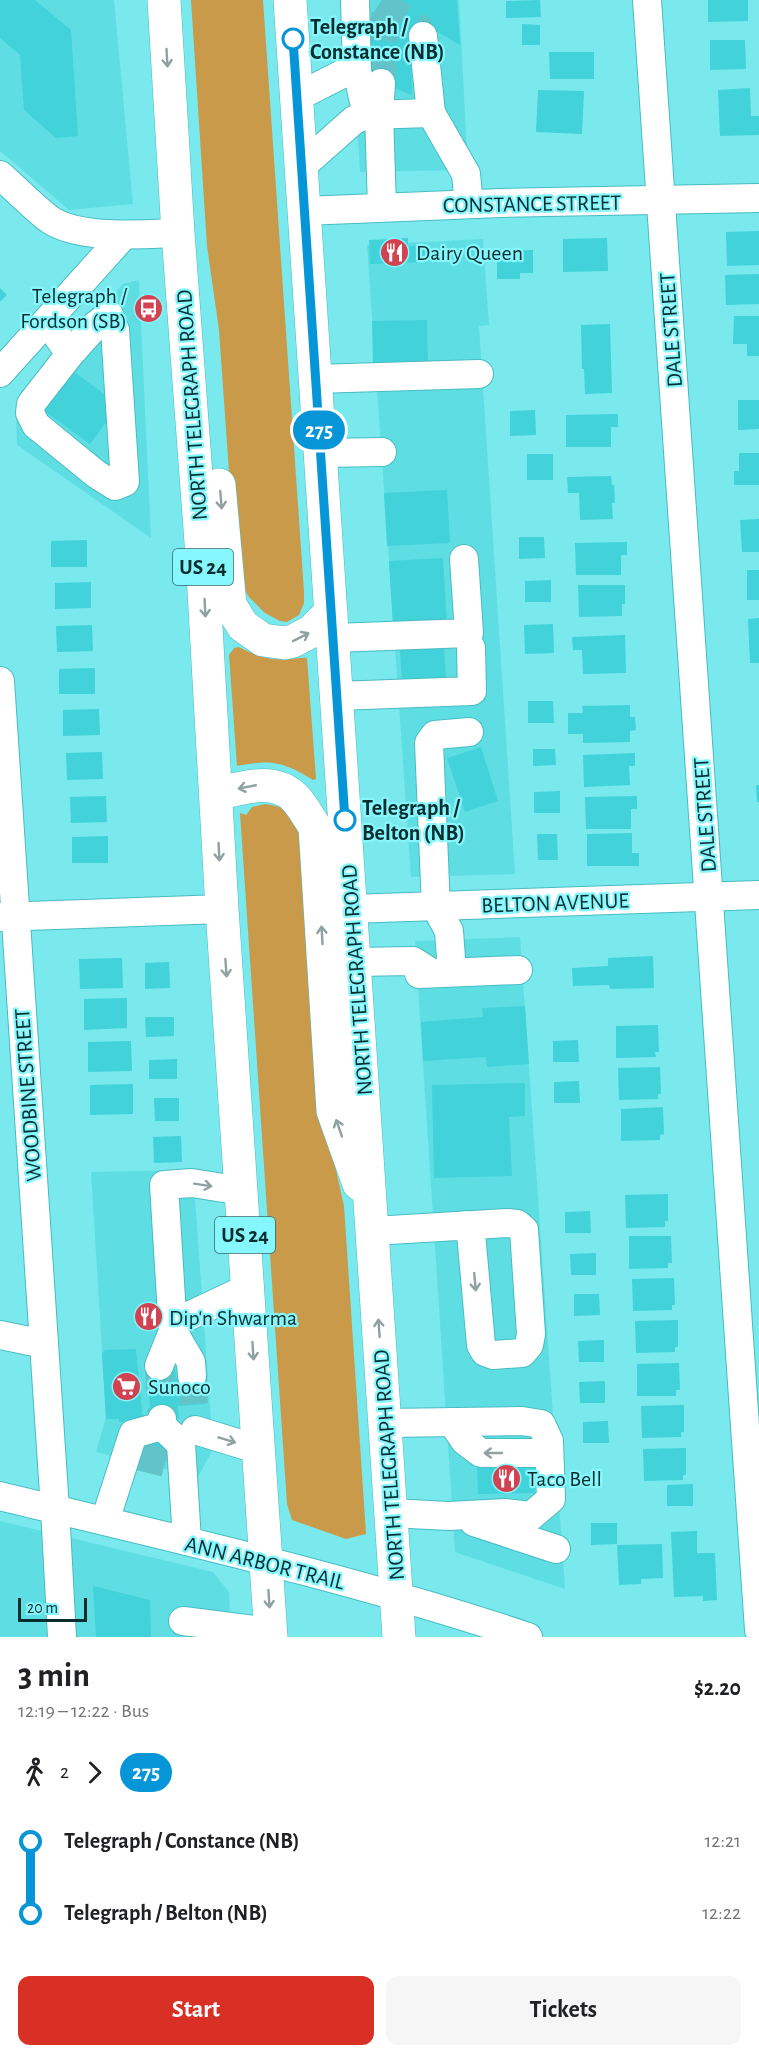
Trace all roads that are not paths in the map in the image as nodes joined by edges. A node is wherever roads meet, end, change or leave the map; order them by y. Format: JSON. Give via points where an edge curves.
{"nodes":[{"id":1,"x":164,"y":0,"type":"edge"},
{"id":2,"x":290,"y":0,"type":"edge"},
{"id":3,"x":647,"y":0,"type":"edge"},
{"id":4,"x":368,"y":1,"type":"edge"},
{"id":5,"x":423,"y":36,"type":"tunnel mouth"},
{"id":6,"x":369,"y":77,"type":"junction"},
{"id":7,"x":297,"y":97,"type":"junction"},
{"id":8,"x":373,"y":114,"type":"junction"},
{"id":9,"x":431,"y":114,"type":"junction"},
{"id":10,"x":301,"y":167,"type":"junction"},
{"id":11,"x":0,"y":175,"type":"edge"},
{"id":12,"x":759,"y":198,"type":"edge"},
{"id":13,"x":661,"y":201,"type":"junction"},
{"id":14,"x":469,"y":204,"type":"junction"},
{"id":15,"x":382,"y":207,"type":"junction"},
{"id":16,"x":304,"y":211,"type":"junction"},
{"id":17,"x":178,"y":232,"type":"junction"},
{"id":18,"x":123,"y":236,"type":"junction"},
{"id":19,"x":47,"y":321,"type":"junction"},
{"id":20,"x":187,"y":340,"type":"junction"},
{"id":21,"x":70,"y":354,"type":"junction"},
{"id":22,"x":0,"y":374,"type":"edge"},
{"id":23,"x":479,"y":374,"type":"dead end"},
{"id":24,"x":315,"y":379,"type":"junction"},
{"id":25,"x":382,"y":452,"type":"dead end"},
{"id":26,"x":321,"y":453,"type":"junction"},
{"id":27,"x":464,"y":559,"type":"dead end"},
{"id":28,"x":332,"y":625,"type":"junction"},
{"id":29,"x":471,"y":648,"type":"dead end"},
{"id":30,"x":0,"y":681,"type":"edge"},
{"id":31,"x":337,"y":696,"type":"junction"},
{"id":32,"x":469,"y":732,"type":"dead end"},
{"id":33,"x":216,"y":794,"type":"junction"},
{"id":34,"x":759,"y":895,"type":"edge"},
{"id":35,"x":710,"y":896,"type":"junction"},
{"id":36,"x":436,"y":907,"type":"junction"},
{"id":37,"x":222,"y":909,"type":"junction"},
{"id":38,"x":351,"y":909,"type":"junction"},
{"id":39,"x":8,"y":917,"type":"edge"},
{"id":40,"x":354,"y":962,"type":"junction"},
{"id":41,"x":519,"y":970,"type":"dead end"},
{"id":42,"x":434,"y":973,"type":"junction"},
{"id":43,"x":242,"y":1191,"type":"junction"},
{"id":44,"x":465,"y":1225,"type":"junction"},
{"id":45,"x":373,"y":1227,"type":"junction"},
{"id":46,"x":248,"y":1288,"type":"junction"},
{"id":47,"x":172,"y":1327,"type":"junction"},
{"id":48,"x":0,"y":1335,"type":"edge"},
{"id":49,"x":44,"y":1344,"type":"junction"},
{"id":50,"x":159,"y":1366,"type":"tunnel mouth"},
{"id":51,"x":192,"y":1376,"type":"tunnel mouth"},
{"id":52,"x":452,"y":1422,"type":"junction"},
{"id":53,"x":386,"y":1423,"type":"junction"},
{"id":54,"x":167,"y":1440,"type":"junction"},
{"id":55,"x":260,"y":1450,"type":"junction"},
{"id":56,"x":549,"y":1453,"type":"junction"},
{"id":57,"x":0,"y":1499,"type":"edge"},
{"id":58,"x":55,"y":1509,"type":"junction"},
{"id":59,"x":392,"y":1513,"type":"junction"},
{"id":60,"x":455,"y":1515,"type":"junction"},
{"id":61,"x":105,"y":1521,"type":"junction"},
{"id":62,"x":187,"y":1541,"type":"junction"},
{"id":63,"x":556,"y":1549,"type":"dead end"},
{"id":64,"x":266,"y":1561,"type":"junction"},
{"id":65,"x":397,"y":1596,"type":"junction"},
{"id":66,"x":183,"y":1621,"type":"dead end"},
{"id":67,"x":759,"y":1630,"type":"edge"},
{"id":68,"x":224,"y":1632,"type":"edge"},
{"id":69,"x":271,"y":1635,"type":"edge"},
{"id":70,"x":62,"y":1637,"type":"edge"},
{"id":71,"x":399,"y":1637,"type":"edge"},
{"id":72,"x":528,"y":1637,"type":"edge"}],
"edges":[{"from":1,"to":17,"type":"main road","name":"NORTH TELEGRAPH ROAD","number":"US 24","one_way":true},
{"from":2,"to":7,"type":"main road","name":"NORTH TELEGRAPH ROAD"},
{"from":3,"to":13,"type":"street","name":"DALE STREET"},
{"from":4,"to":6,"type":"street"},
{"from":5,"to":9,"type":"street"},
{"from":6,"to":7,"type":"street","via":[[350,70]]},
{"from":6,"to":8,"type":"street"},
{"from":7,"to":10,"type":"main road","name":"NORTH TELEGRAPH ROAD"},
{"from":8,"to":9,"type":"street"},
{"from":8,"to":10,"type":"street","via":[[354,120]]},
{"from":8,"to":15,"type":"street"},
{"from":9,"to":14,"type":"street","via":[[466,174]]},
{"from":10,"to":16,"type":"main road","name":"NORTH TELEGRAPH ROAD"},
{"from":11,"to":18,"type":"street","via":[[60,226]]},
{"from":12,"to":13,"type":"street","name":"CONSTANCE STREET"},
{"from":13,"to":14,"type":"street","name":"CONSTANCE STREET"},
{"from":13,"to":35,"type":"street","name":"DALE STREET"},
{"from":14,"to":15,"type":"street","name":"CONSTANCE STREET"},
{"from":15,"to":16,"type":"street","name":"CONSTANCE STREET"},
{"from":16,"to":24,"type":"main road","name":"NORTH TELEGRAPH ROAD"},
{"from":17,"to":18,"type":"street"},
{"from":17,"to":20,"type":"main road","name":"NORTH TELEGRAPH ROAD","number":"US 24"},
{"from":18,"to":19,"type":"street"},
{"from":19,"to":21,"type":"street"},
{"from":19,"to":22,"type":"street"},
{"from":20,"to":28,"type":"main road","one_way":true,"via":[[216,444],[230,605],[236,617],[263,640],[285,643]]},
{"from":20,"to":33,"type":"main road","name":"NORTH TELEGRAPH ROAD","number":"US 24","one_way":true},
{"from":21,"to":21,"type":"street","via":[[109,315],[115,330],[125,482],[115,486],[36,425],[30,413],[31,404]]},
{"from":23,"to":24,"type":"street"},
{"from":24,"to":26,"type":"main road","name":"NORTH TELEGRAPH ROAD"},
{"from":25,"to":26,"type":"street"},
{"from":26,"to":28,"type":"main road","name":"NORTH TELEGRAPH ROAD"},
{"from":27,"to":28,"type":"street","via":[[469,633]]},
{"from":28,"to":31,"type":"main road","name":"NORTH TELEGRAPH ROAD"},
{"from":29,"to":31,"type":"street","via":[[472,691]]},
{"from":30,"to":39,"type":"street","name":"WOODBINE STREET"},
{"from":31,"to":38,"type":"main road","name":"NORTH TELEGRAPH ROAD"},
{"from":32,"to":36,"type":"street","via":[[435,735],[429,743]]},
{"from":33,"to":37,"type":"main road","name":"NORTH TELEGRAPH ROAD","number":"US 24","one_way":true},
{"from":45,"to":33,"type":"main road","one_way":true,"via":[[333,1111],[315,827],[295,798],[279,788],[250,785]]},
{"from":34,"to":35,"type":"street","name":"BELTON AVENUE"},
{"from":35,"to":36,"type":"street","name":"BELTON AVENUE"},
{"from":35,"to":67,"type":"street","name":"DALE STREET"},
{"from":36,"to":38,"type":"street","name":"BELTON AVENUE"},
{"from":36,"to":42,"type":"street","via":[[448,931]]},
{"from":37,"to":39,"type":"street"},
{"from":37,"to":43,"type":"main road","name":"NORTH TELEGRAPH ROAD","number":"US 24","one_way":true},
{"from":38,"to":40,"type":"main road","name":"NORTH TELEGRAPH ROAD"},
{"from":39,"to":49,"type":"street","name":"WOODBINE STREET"},
{"from":40,"to":42,"type":"street","via":[[413,961]]},
{"from":40,"to":45,"type":"main road","name":"NORTH TELEGRAPH ROAD"},
{"from":41,"to":42,"type":"street"},
{"from":43,"to":46,"type":"main road","name":"NORTH TELEGRAPH ROAD","number":"US 24"},
{"from":47,"to":43,"type":"street","one_way":true,"via":[[164,1185],[192,1183]]},
{"from":44,"to":44,"type":"street","one_way":true,"via":[[471,1233],[481,1345],[493,1355],[522,1353],[531,1334],[524,1230],[507,1222]]},
{"from":44,"to":45,"type":"street"},
{"from":53,"to":45,"type":"main road","name":"NORTH TELEGRAPH ROAD","one_way":true},
{"from":46,"to":47,"type":"street"},
{"from":46,"to":55,"type":"main road","name":"NORTH TELEGRAPH ROAD","number":"US 24","one_way":true},
{"from":47,"to":50,"type":"street"},
{"from":47,"to":51,"type":"street","via":[[191,1362]]},
{"from":48,"to":49,"type":"street"},
{"from":49,"to":58,"type":"street","name":"WOODBINE STREET"},
{"from":52,"to":53,"type":"street"},
{"from":56,"to":52,"type":"street","one_way":true,"via":[[481,1453],[465,1441]]},
{"from":52,"to":56,"type":"street","via":[[541,1424],[549,1441]]},
{"from":53,"to":59,"type":"main road","name":"NORTH TELEGRAPH ROAD"},
{"from":54,"to":55,"type":"street","one_way":true},
{"from":54,"to":61,"type":"street"},
{"from":54,"to":62,"type":"street"},
{"from":55,"to":64,"type":"main road","name":"NORTH TELEGRAPH ROAD","number":"US 24"},
{"from":56,"to":60,"type":"street","via":[[551,1499],[531,1516]]},
{"from":57,"to":58,"type":"street","name":"ANN ARBOR TRAIL"},
{"from":58,"to":61,"type":"street","name":"ANN ARBOR TRAIL"},
{"from":58,"to":70,"type":"street","name":"WOODBINE STREET"},
{"from":59,"to":60,"type":"street"},
{"from":59,"to":65,"type":"main road","name":"NORTH TELEGRAPH ROAD"},
{"from":60,"to":63,"type":"street"},
{"from":61,"to":62,"type":"street","name":"ANN ARBOR TRAIL"},
{"from":62,"to":64,"type":"street","name":"ANN ARBOR TRAIL"},
{"from":64,"to":65,"type":"street","name":"ANN ARBOR TRAIL"},
{"from":64,"to":69,"type":"main road","name":"NORTH TELEGRAPH ROAD","number":"US 24","one_way":true},
{"from":65,"to":71,"type":"main road","name":"NORTH TELEGRAPH ROAD"},
{"from":65,"to":72,"type":"street","name":"ANN ARBOR TRAIL"},
{"from":66,"to":68,"type":"street"},
{"from":68,"to":69,"type":"street"}]}
